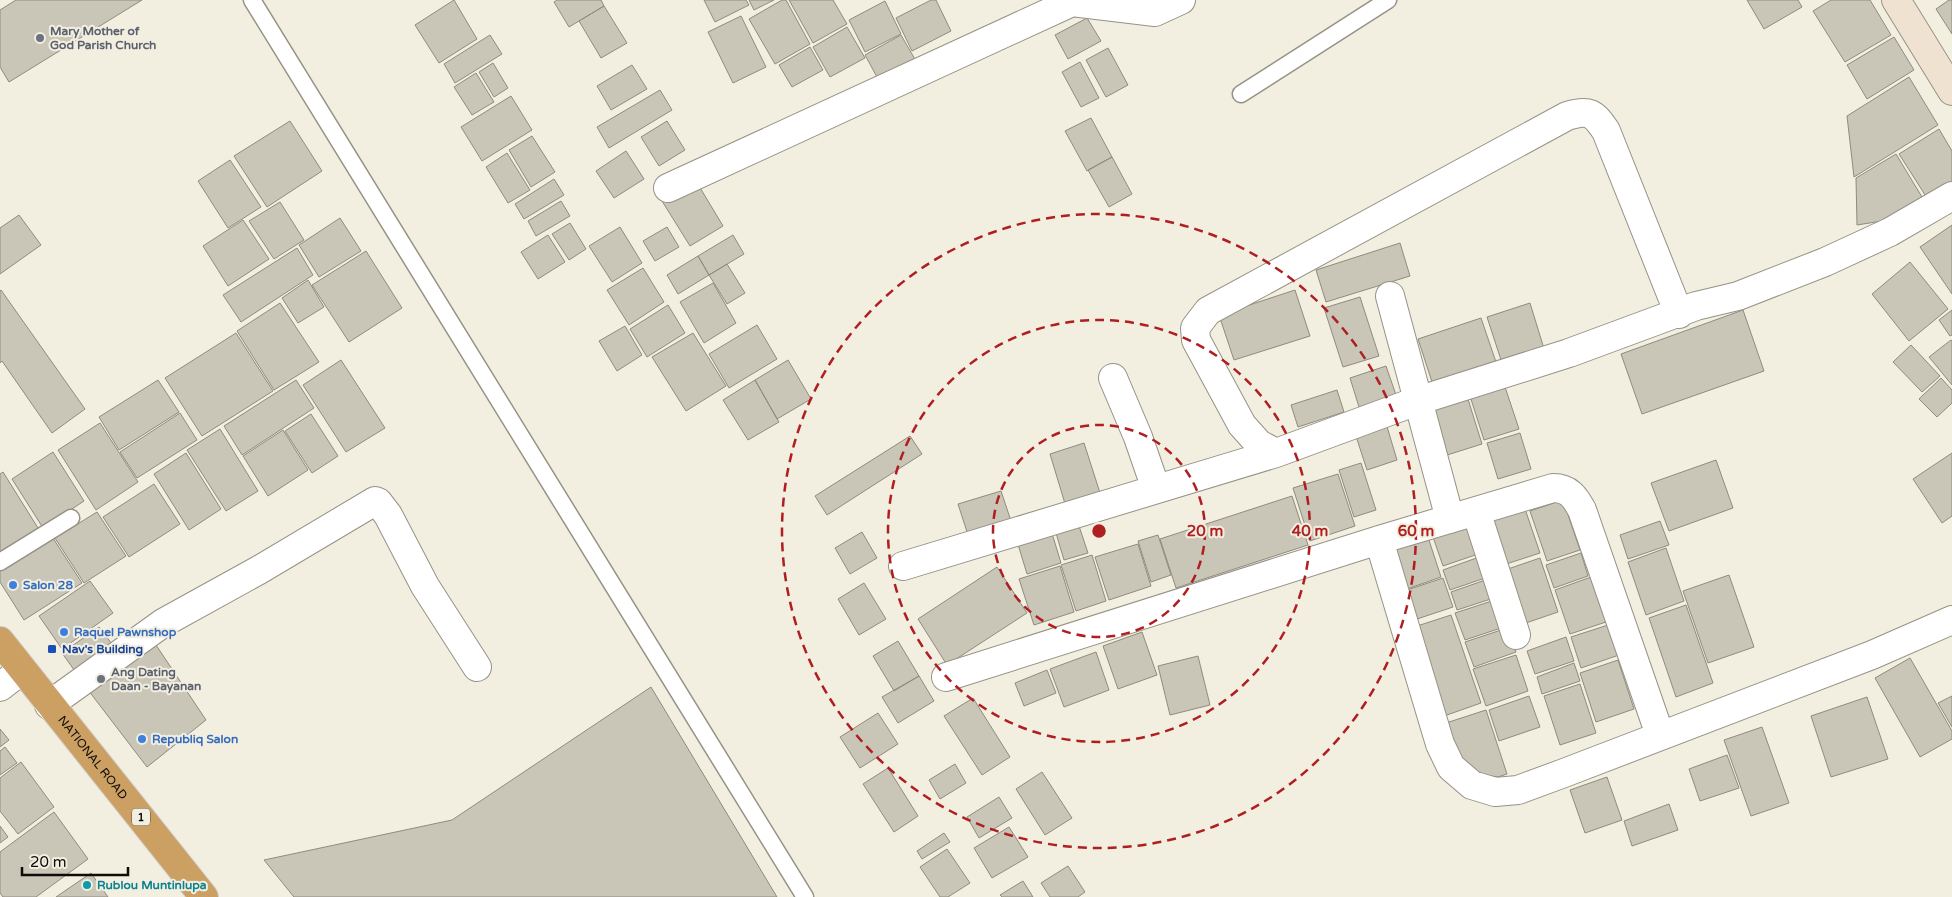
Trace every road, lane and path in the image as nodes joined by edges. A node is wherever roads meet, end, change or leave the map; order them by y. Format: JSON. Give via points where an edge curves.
{"nodes":[{"id":1,"x":252,"y":0,"type":"edge"},
{"id":2,"x":1180,"y":0,"type":"edge"},
{"id":3,"x":1388,"y":0,"type":"edge"},
{"id":4,"x":1896,"y":0,"type":"edge"},
{"id":5,"x":1952,"y":91,"type":"edge"},
{"id":6,"x":1240,"y":94,"type":"dead end"},
{"id":7,"x":668,"y":188,"type":"dead end"},
{"id":8,"x":1952,"y":196,"type":"edge"},
{"id":9,"x":1390,"y":296,"type":"dead end"},
{"id":10,"x":1679,"y":314,"type":"junction"},
{"id":11,"x":1112,"y":378,"type":"dead end"},
{"id":12,"x":1417,"y":401,"type":"junction"},
{"id":13,"x":1276,"y":453,"type":"junction"},
{"id":14,"x":1156,"y":490,"type":"junction"},
{"id":15,"x":1476,"y":511,"type":"junction"},
{"id":16,"x":71,"y":518,"type":"dead end"},
{"id":17,"x":1450,"y":519,"type":"junction"},
{"id":18,"x":1379,"y":540,"type":"junction"},
{"id":19,"x":0,"y":562,"type":"edge"},
{"id":20,"x":903,"y":566,"type":"dead end"},
{"id":21,"x":1952,"y":620,"type":"edge"},
{"id":22,"x":1516,"y":635,"type":"dead end"},
{"id":23,"x":0,"y":641,"type":"edge"},
{"id":24,"x":477,"y":667,"type":"dead end"},
{"id":25,"x":22,"y":670,"type":"junction"},
{"id":26,"x":946,"y":677,"type":"dead end"},
{"id":27,"x":0,"y":687,"type":"edge"},
{"id":28,"x":50,"y":705,"type":"junction"},
{"id":29,"x":1660,"y":735,"type":"junction"},
{"id":30,"x":204,"y":897,"type":"edge"},
{"id":31,"x":806,"y":897,"type":"edge"}],
"edges":[{"from":1,"to":31,"type":"lane"},
{"from":2,"to":7,"type":"street","via":[[1155,12],[1072,2]]},
{"from":3,"to":6,"type":"lane"},
{"from":4,"to":5,"type":"main road"},
{"from":8,"to":10,"type":"street","via":[[1890,232],[1826,262],[1738,296],[1696,306]]},
{"from":9,"to":12,"type":"street"},
{"from":10,"to":12,"type":"street"},
{"from":10,"to":13,"type":"street","via":[[1606,131],[1590,113],[1567,116],[1208,311],[1195,328],[1196,340],[1242,425],[1259,444]]},
{"from":11,"to":14,"type":"street","via":[[1138,437]]},
{"from":12,"to":13,"type":"street"},
{"from":12,"to":17,"type":"street"},
{"from":13,"to":14,"type":"street"},
{"from":14,"to":20,"type":"street"},
{"from":15,"to":17,"type":"street"},
{"from":15,"to":22,"type":"street"},
{"from":15,"to":29,"type":"street","via":[[1553,488],[1571,493],[1582,510]]},
{"from":16,"to":19,"type":"lane"},
{"from":17,"to":18,"type":"street"},
{"from":18,"to":26,"type":"street"},
{"from":18,"to":29,"type":"street","via":[[1440,744],[1451,767],[1472,785],[1495,792],[1518,790]]},
{"from":21,"to":29,"type":"street","via":[[1872,656]]},
{"from":23,"to":25,"type":"highway","name":"NATIONAL ROAD","number":"1"},
{"from":24,"to":28,"type":"street","via":[[425,586],[388,515],[375,501],[163,623]]},
{"from":25,"to":27,"type":"street"},
{"from":25,"to":28,"type":"highway","name":"NATIONAL ROAD","number":"1"},
{"from":28,"to":30,"type":"highway","name":"NATIONAL ROAD","number":"1"}]}
